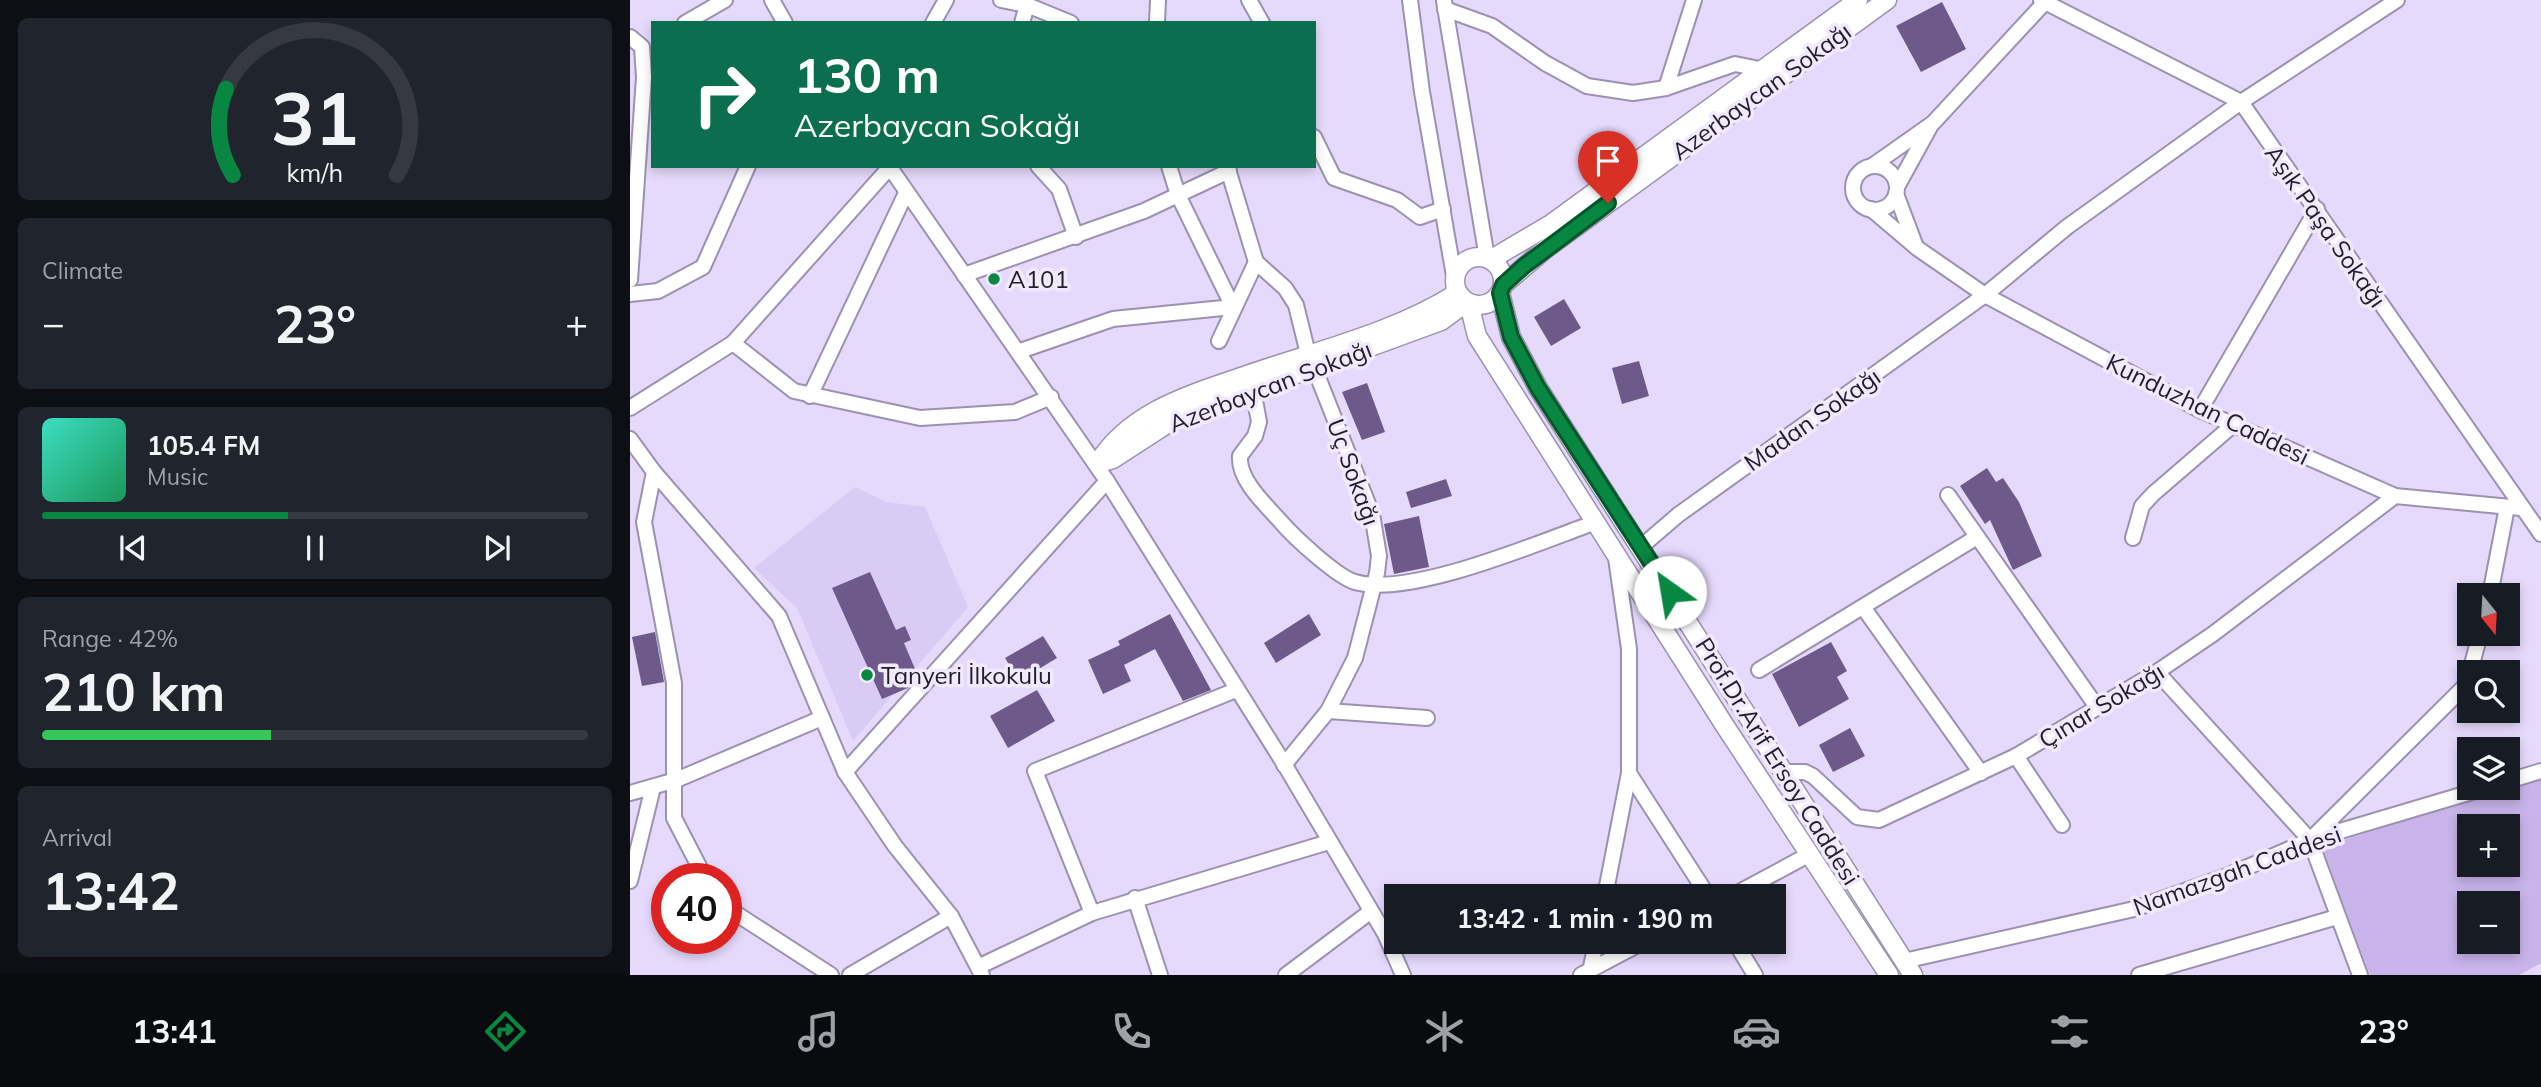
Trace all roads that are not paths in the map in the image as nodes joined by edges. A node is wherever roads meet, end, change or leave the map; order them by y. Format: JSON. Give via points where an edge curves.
{"nodes":[{"id":1,"x":725,"y":0,"type":"edge"},
{"id":2,"x":772,"y":0,"type":"edge"},
{"id":3,"x":946,"y":0,"type":"edge"},
{"id":4,"x":1001,"y":0,"type":"edge"},
{"id":5,"x":1158,"y":0,"type":"edge"},
{"id":6,"x":1249,"y":0,"type":"edge"},
{"id":7,"x":1410,"y":0,"type":"edge"},
{"id":8,"x":1694,"y":0,"type":"edge"},
{"id":9,"x":1858,"y":0,"type":"edge"},
{"id":10,"x":1886,"y":0,"type":"edge"},
{"id":11,"x":2397,"y":0,"type":"edge"},
{"id":12,"x":2044,"y":1,"type":"edge"},
{"id":13,"x":1445,"y":4,"type":"edge"},
{"id":14,"x":1027,"y":5,"type":"junction"},
{"id":15,"x":2373,"y":6,"type":"edge"},
{"id":16,"x":688,"y":21,"type":"edge"},
{"id":17,"x":784,"y":21,"type":"edge"},
{"id":18,"x":934,"y":21,"type":"edge"},
{"id":19,"x":1023,"y":21,"type":"edge"},
{"id":20,"x":1067,"y":21,"type":"edge"},
{"id":21,"x":1157,"y":21,"type":"edge"},
{"id":22,"x":1261,"y":21,"type":"edge"},
{"id":23,"x":630,"y":37,"type":"edge"},
{"id":24,"x":648,"y":44,"type":"edge"},
{"id":25,"x":1764,"y":70,"type":"junction"},
{"id":26,"x":1666,"y":88,"type":"junction"},
{"id":27,"x":2241,"y":102,"type":"junction"},
{"id":28,"x":1933,"y":123,"type":"junction"},
{"id":29,"x":1316,"y":142,"type":"edge"},
{"id":30,"x":1872,"y":166,"type":"junction"},
{"id":31,"x":747,"y":168,"type":"edge"},
{"id":32,"x":888,"y":168,"type":"edge"},
{"id":33,"x":890,"y":168,"type":"edge"},
{"id":34,"x":1040,"y":168,"type":"edge"},
{"id":35,"x":1170,"y":168,"type":"edge"},
{"id":36,"x":1228,"y":169,"type":"edge"},
{"id":37,"x":1896,"y":190,"type":"junction"},
{"id":38,"x":906,"y":193,"type":"junction"},
{"id":39,"x":1178,"y":195,"type":"junction"},
{"id":40,"x":1443,"y":209,"type":"junction"},
{"id":41,"x":1871,"y":209,"type":"junction"},
{"id":42,"x":2317,"y":209,"type":"junction"},
{"id":43,"x":1076,"y":237,"type":"junction"},
{"id":44,"x":1917,"y":248,"type":"junction"},
{"id":45,"x":1489,"y":259,"type":"junction"},
{"id":46,"x":1256,"y":262,"type":"junction"},
{"id":47,"x":964,"y":275,"type":"junction"},
{"id":48,"x":630,"y":280,"type":"edge"},
{"id":49,"x":1501,"y":289,"type":"junction"},
{"id":50,"x":1462,"y":294,"type":"junction"},
{"id":51,"x":630,"y":295,"type":"edge"},
{"id":52,"x":1985,"y":295,"type":"junction"},
{"id":53,"x":1233,"y":307,"type":"junction"},
{"id":54,"x":1219,"y":341,"type":"dead end"},
{"id":55,"x":733,"y":343,"type":"junction"},
{"id":56,"x":1020,"y":351,"type":"junction"},
{"id":57,"x":1311,"y":360,"type":"junction"},
{"id":58,"x":1253,"y":389,"type":"junction"},
{"id":59,"x":810,"y":396,"type":"junction"},
{"id":60,"x":1051,"y":397,"type":"junction"},
{"id":61,"x":630,"y":408,"type":"edge"},
{"id":62,"x":2200,"y":410,"type":"junction"},
{"id":63,"x":2233,"y":425,"type":"junction"},
{"id":64,"x":630,"y":439,"type":"edge"},
{"id":65,"x":653,"y":472,"type":"junction"},
{"id":66,"x":1107,"y":481,"type":"junction"},
{"id":67,"x":1948,"y":495,"type":"dead end"},
{"id":68,"x":2395,"y":496,"type":"junction"},
{"id":69,"x":2514,"y":507,"type":"junction"},
{"id":70,"x":1596,"y":523,"type":"junction"},
{"id":71,"x":2541,"y":534,"type":"edge"},
{"id":72,"x":1978,"y":537,"type":"junction"},
{"id":73,"x":2133,"y":538,"type":"dead end"},
{"id":74,"x":1642,"y":546,"type":"junction"},
{"id":75,"x":1615,"y":553,"type":"junction"},
{"id":76,"x":2493,"y":583,"type":"edge"},
{"id":77,"x":1374,"y":584,"type":"junction"},
{"id":78,"x":1863,"y":607,"type":"junction"},
{"id":79,"x":1759,"y":670,"type":"dead end"},
{"id":80,"x":2157,"y":671,"type":"junction"},
{"id":81,"x":1236,"y":690,"type":"junction"},
{"id":82,"x":2457,"y":694,"type":"edge"},
{"id":83,"x":2097,"y":707,"type":"junction"},
{"id":84,"x":1328,"y":711,"type":"junction"},
{"id":85,"x":822,"y":718,"type":"junction"},
{"id":86,"x":1427,"y":718,"type":"dead end"},
{"id":87,"x":2016,"y":756,"type":"junction"},
{"id":88,"x":1284,"y":765,"type":"junction"},
{"id":89,"x":2541,"y":771,"type":"edge"},
{"id":90,"x":845,"y":772,"type":"junction"},
{"id":91,"x":1786,"y":772,"type":"junction"},
{"id":92,"x":1629,"y":773,"type":"junction"},
{"id":93,"x":1981,"y":773,"type":"junction"},
{"id":94,"x":2520,"y":777,"type":"edge"},
{"id":95,"x":676,"y":780,"type":"junction"},
{"id":96,"x":653,"y":788,"type":"junction"},
{"id":97,"x":630,"y":793,"type":"edge"},
{"id":98,"x":2457,"y":796,"type":"edge"},
{"id":99,"x":2062,"y":825,"type":"dead end"},
{"id":100,"x":2310,"y":840,"type":"junction"},
{"id":101,"x":1329,"y":842,"type":"junction"},
{"id":102,"x":1810,"y":854,"type":"junction"},
{"id":103,"x":697,"y":863,"type":"edge"},
{"id":104,"x":630,"y":881,"type":"edge"},
{"id":105,"x":1607,"y":884,"type":"edge"},
{"id":106,"x":1700,"y":884,"type":"edge"},
{"id":107,"x":1754,"y":884,"type":"edge"},
{"id":108,"x":1135,"y":898,"type":"junction"},
{"id":109,"x":1370,"y":912,"type":"junction"},
{"id":110,"x":1092,"y":913,"type":"junction"},
{"id":111,"x":951,"y":916,"type":"junction"},
{"id":112,"x":742,"y":917,"type":"edge"},
{"id":113,"x":2337,"y":917,"type":"junction"},
{"id":114,"x":1592,"y":954,"type":"edge"},
{"id":115,"x":1619,"y":954,"type":"edge"},
{"id":116,"x":1742,"y":954,"type":"edge"},
{"id":117,"x":1909,"y":968,"type":"edge"},
{"id":118,"x":981,"y":971,"type":"edge"},
{"id":119,"x":1586,"y":971,"type":"edge"},
{"id":120,"x":831,"y":975,"type":"edge"},
{"id":121,"x":850,"y":975,"type":"edge"},
{"id":122,"x":1160,"y":975,"type":"edge"},
{"id":123,"x":1286,"y":975,"type":"edge"},
{"id":124,"x":1403,"y":975,"type":"edge"},
{"id":125,"x":1755,"y":975,"type":"edge"},
{"id":126,"x":1889,"y":975,"type":"edge"},
{"id":127,"x":2139,"y":975,"type":"edge"},
{"id":128,"x":2360,"y":975,"type":"edge"}],
"edges":[{"from":1,"to":16,"type":"street"},
{"from":2,"to":17,"type":"street"},
{"from":3,"to":18,"type":"street"},
{"from":4,"to":14,"type":"street"},
{"from":5,"to":21,"type":"street"},
{"from":6,"to":22,"type":"street"},
{"from":7,"to":40,"type":"street","name":"Prof.Dr.Arif Ersoy Caddesi"},
{"from":8,"to":26,"type":"street"},
{"from":9,"to":25,"type":"street","name":"Azerbaycan Sokağı"},
{"from":10,"to":49,"type":"street","name":"Azerbaycan Sokağı","via":[[1544,250]]},
{"from":11,"to":15,"type":"street","name":"Madan Sokağı"},
{"from":12,"to":27,"type":"street"},
{"from":12,"to":28,"type":"street"},
{"from":13,"to":26,"type":"street","via":[[1492,26],[1587,86],[1633,93]]},
{"from":13,"to":45,"type":"street"},
{"from":14,"to":19,"type":"street"},
{"from":14,"to":20,"type":"street"},
{"from":15,"to":27,"type":"street","name":"Madan Sokağı"},
{"from":23,"to":24,"type":"street"},
{"from":24,"to":48,"type":"street"},
{"from":25,"to":26,"type":"street","via":[[1735,64]]},
{"from":25,"to":45,"type":"street","name":"Azerbaycan Sokağı","via":[[1551,225]]},
{"from":27,"to":42,"type":"street","name":"Aşık Paşa Sokağı"},
{"from":27,"to":52,"type":"street","name":"Madan Sokağı","via":[[2067,227]]},
{"from":28,"to":30,"type":"street"},
{"from":28,"to":37,"type":"street"},
{"from":29,"to":40,"type":"street","via":[[1334,178],[1397,200],[1420,217]]},
{"from":30,"to":37,"type":"street","via":[[1892,174]]},
{"from":30,"to":41,"type":"street","via":[[1860,172],[1853,185],[1856,199]]},
{"from":31,"to":51,"type":"street","via":[[703,267],[658,291]]},
{"from":32,"to":55,"type":"street"},
{"from":33,"to":38,"type":"street"},
{"from":34,"to":43,"type":"street","via":[[1059,189]]},
{"from":35,"to":39,"type":"street"},
{"from":36,"to":39,"type":"street"},
{"from":36,"to":46,"type":"street"},
{"from":37,"to":41,"type":"street","via":[[1888,206]]},
{"from":37,"to":44,"type":"street"},
{"from":38,"to":47,"type":"street"},
{"from":38,"to":59,"type":"street"},
{"from":39,"to":43,"type":"street"},
{"from":39,"to":53,"type":"street"},
{"from":40,"to":50,"type":"street","name":"Prof.Dr.Arif Ersoy Caddesi"},
{"from":41,"to":44,"type":"street","name":"Kunduzhan Caddesi"},
{"from":42,"to":62,"type":"street"},
{"from":42,"to":69,"type":"street","name":"Aşık Paşa Sokağı"},
{"from":43,"to":47,"type":"street"},
{"from":44,"to":52,"type":"street","name":"Kunduzhan Caddesi"},
{"from":45,"to":49,"type":"street","via":[[1499,268]]},
{"from":45,"to":50,"type":"street","via":[[1463,262]]},
{"from":46,"to":53,"type":"street"},
{"from":46,"to":57,"type":"street","name":"Uç Sokağı","via":[[1285,288],[1296,305]]},
{"from":47,"to":56,"type":"street"},
{"from":49,"to":50,"type":"street","via":[[1485,305]]},
{"from":49,"to":74,"type":"street","name":"Prof.Dr.Arif Ersoy Caddesi","via":[[1511,337],[1520,355]]},
{"from":50,"to":57,"type":"street","name":"Azerbaycan Sokağı"},
{"from":50,"to":70,"type":"street","name":"Prof.Dr.Arif Ersoy Caddesi","via":[[1477,336]]},
{"from":52,"to":62,"type":"street","name":"Kunduzhan Caddesi"},
{"from":52,"to":74,"type":"street","name":"Madan Sokağı","via":[[1678,515]]},
{"from":53,"to":54,"type":"street"},
{"from":53,"to":56,"type":"street","via":[[1113,319]]},
{"from":55,"to":59,"type":"street","via":[[794,391]]},
{"from":55,"to":61,"type":"street"},
{"from":56,"to":60,"type":"street"},
{"from":57,"to":58,"type":"street","name":"Azerbaycan Sokağı"},
{"from":57,"to":58,"type":"street","name":"Azerbaycan Sokağı","via":[[1161,407],[1125,433],[1098,463],[1113,459],[1170,422]]},
{"from":57,"to":77,"type":"street","name":"Uç Sokağı","via":[[1372,514],[1379,556]]},
{"from":58,"to":77,"type":"street","via":[[1259,422],[1240,456],[1242,473],[1296,538],[1351,581]]},
{"from":59,"to":60,"type":"street","via":[[920,418],[1015,412]]},
{"from":60,"to":66,"type":"street"},
{"from":62,"to":63,"type":"street","name":"Kunduzhan Caddesi"},
{"from":63,"to":68,"type":"street","name":"Kunduzhan Caddesi"},
{"from":63,"to":73,"type":"street","via":[[2142,506]]},
{"from":64,"to":65,"type":"street"},
{"from":65,"to":85,"type":"street","via":[[779,616]]},
{"from":65,"to":95,"type":"street","via":[[644,522],[674,683]]},
{"from":66,"to":81,"type":"street"},
{"from":66,"to":90,"type":"street"},
{"from":67,"to":72,"type":"street"},
{"from":68,"to":69,"type":"street","name":"Kunduzhan Caddesi"},
{"from":68,"to":80,"type":"street","name":"Çınar Sokağı"},
{"from":69,"to":71,"type":"street","name":"Aşık Paşa Sokağı"},
{"from":69,"to":76,"type":"street"},
{"from":70,"to":75,"type":"street","name":"Prof.Dr.Arif Ersoy Caddesi"},
{"from":70,"to":77,"type":"street","via":[[1455,572]]},
{"from":72,"to":78,"type":"street"},
{"from":72,"to":83,"type":"street"},
{"from":74,"to":91,"type":"street","name":"Prof.Dr.Arif Ersoy Caddesi"},
{"from":75,"to":92,"type":"street","via":[[1629,649]]},
{"from":75,"to":102,"type":"street","name":"Prof.Dr.Arif Ersoy Caddesi"},
{"from":77,"to":84,"type":"street","name":"Uç Sokağı","via":[[1355,658]]},
{"from":78,"to":79,"type":"street"},
{"from":78,"to":93,"type":"street"},
{"from":80,"to":83,"type":"street","name":"Çınar Sokağı"},
{"from":80,"to":100,"type":"street"},
{"from":81,"to":88,"type":"street"},
{"from":81,"to":110,"type":"street","via":[[1035,771]]},
{"from":82,"to":100,"type":"street"},
{"from":83,"to":87,"type":"street","name":"Çınar Sokağı"},
{"from":84,"to":86,"type":"street"},
{"from":84,"to":88,"type":"street","name":"Uç Sokağı"},
{"from":85,"to":90,"type":"street"},
{"from":85,"to":95,"type":"street"},
{"from":87,"to":93,"type":"street","name":"Çınar Sokağı"},
{"from":87,"to":99,"type":"street"},
{"from":88,"to":101,"type":"street"},
{"from":89,"to":94,"type":"street"},
{"from":90,"to":111,"type":"street","via":[[895,846]]},
{"from":91,"to":93,"type":"street","name":"Çınar Sokağı","via":[[1813,776],[1857,817],[1867,820],[1878,820]]},
{"from":91,"to":117,"type":"street","name":"Prof.Dr.Arif Ersoy Caddesi"},
{"from":92,"to":105,"type":"street"},
{"from":92,"to":106,"type":"street"},
{"from":95,"to":96,"type":"street"},
{"from":95,"to":103,"type":"street","via":[[674,818]]},
{"from":96,"to":97,"type":"street"},
{"from":96,"to":104,"type":"street"},
{"from":98,"to":100,"type":"street","name":"Namazgah Caddesi"},
{"from":100,"to":113,"type":"street"},
{"from":100,"to":117,"type":"street","name":"Namazgah Caddesi","via":[[2134,909]]},
{"from":101,"to":108,"type":"street"},
{"from":101,"to":109,"type":"street"},
{"from":102,"to":107,"type":"street"},
{"from":102,"to":126,"type":"street","name":"Prof.Dr.Arif Ersoy Caddesi"},
{"from":108,"to":110,"type":"street"},
{"from":108,"to":122,"type":"street"},
{"from":109,"to":123,"type":"street"},
{"from":109,"to":124,"type":"street"},
{"from":110,"to":118,"type":"street"},
{"from":111,"to":118,"type":"street"},
{"from":111,"to":121,"type":"street"},
{"from":112,"to":120,"type":"street"},
{"from":113,"to":127,"type":"street"},
{"from":113,"to":128,"type":"street"},
{"from":114,"to":119,"type":"street"},
{"from":115,"to":119,"type":"street"},
{"from":116,"to":125,"type":"street"}]}
